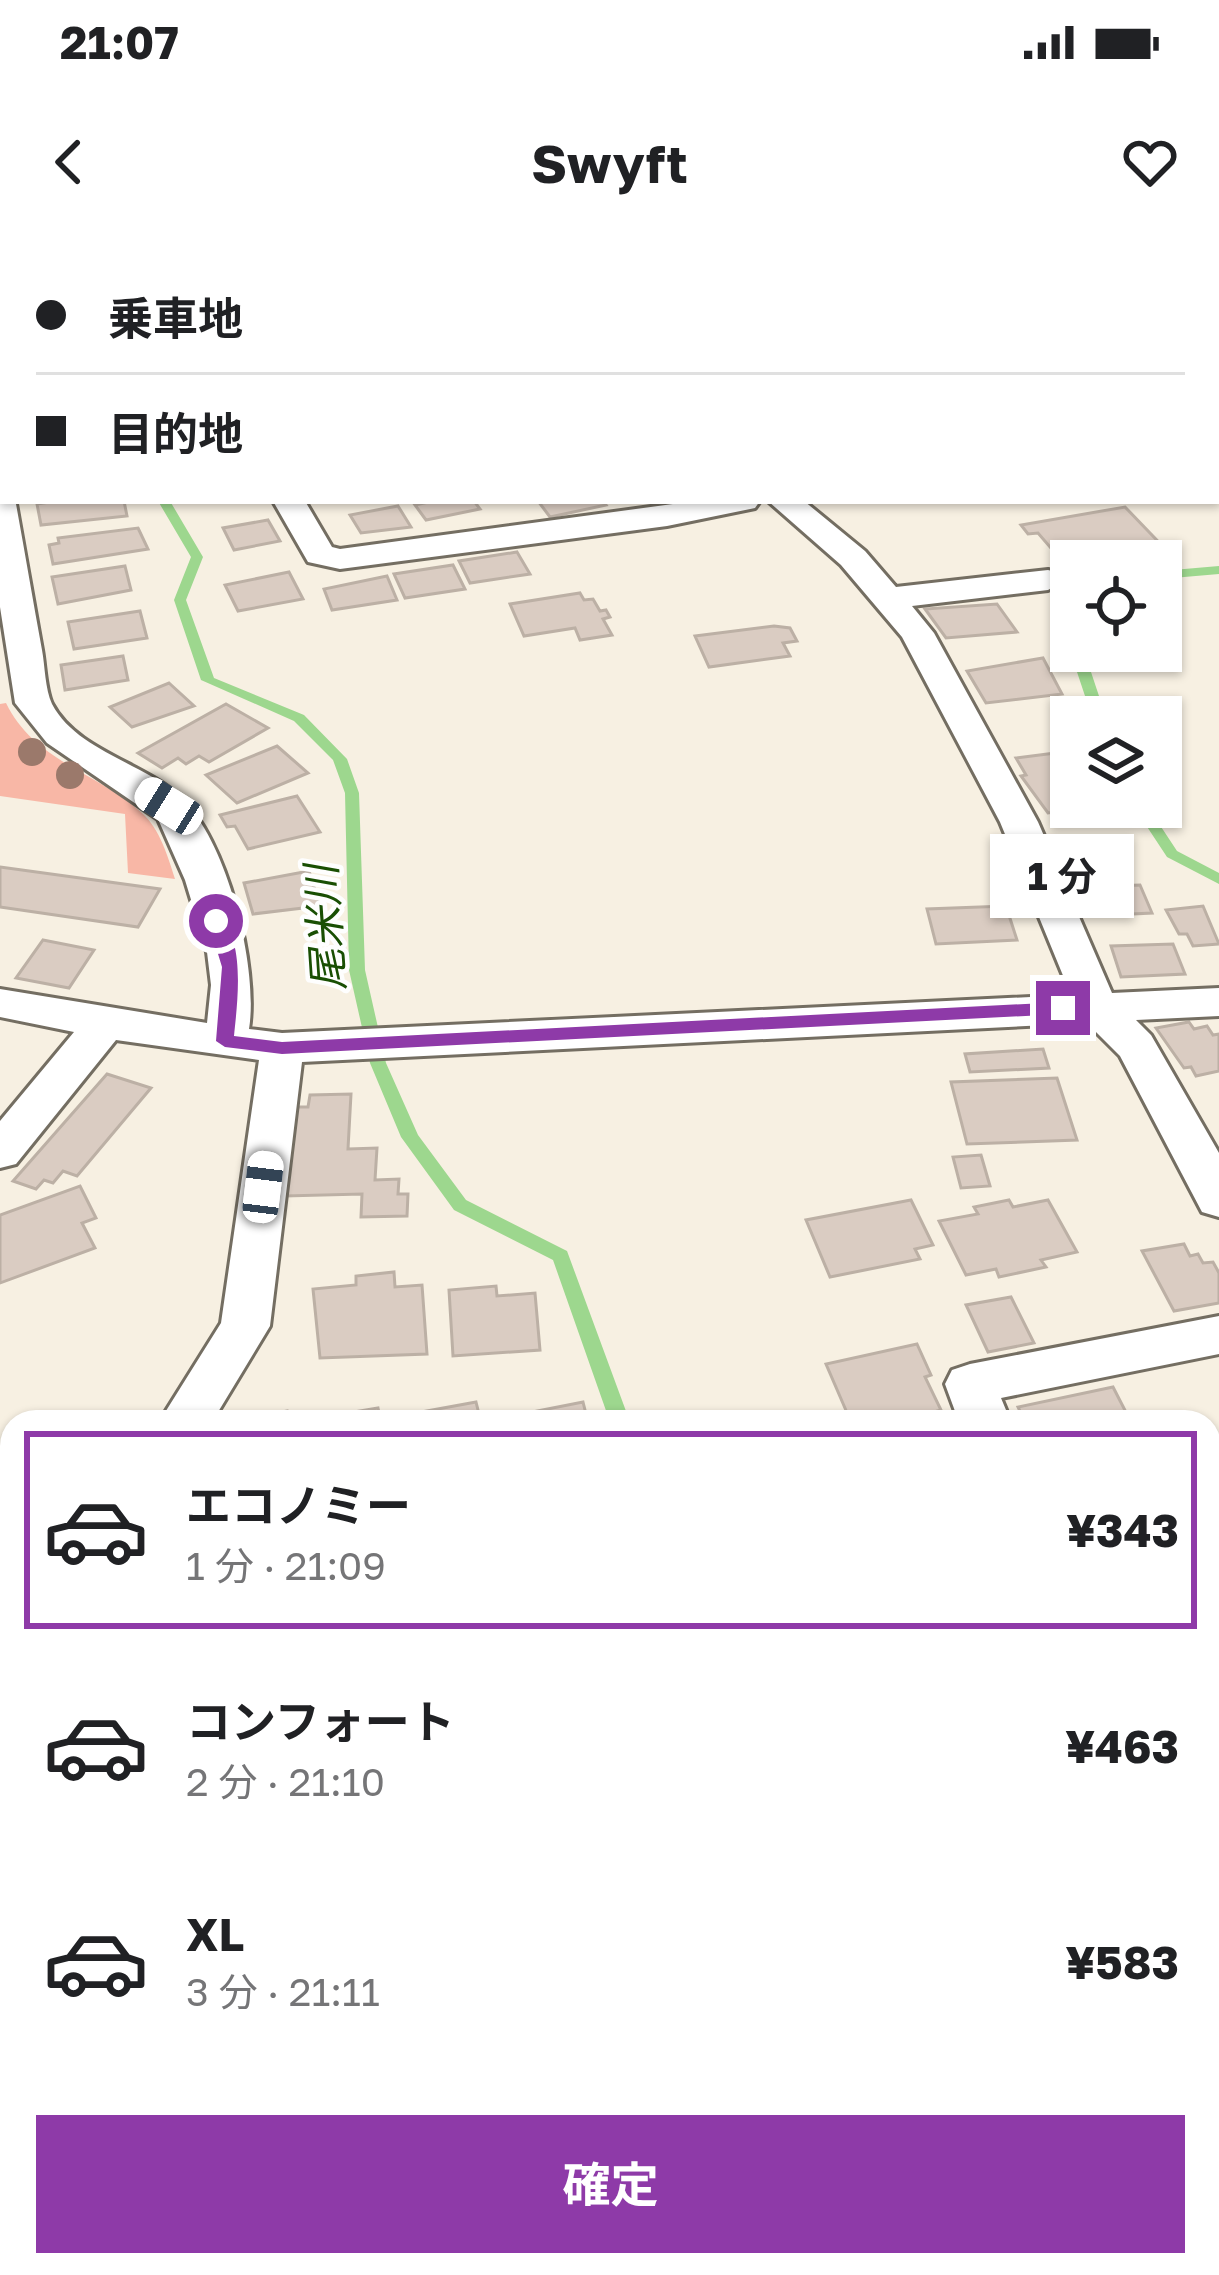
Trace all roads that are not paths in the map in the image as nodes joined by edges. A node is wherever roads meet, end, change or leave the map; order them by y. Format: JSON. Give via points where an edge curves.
{"nodes":[{"id":1,"x":0,"y":504,"type":"edge"},
{"id":2,"x":291,"y":504,"type":"edge"},
{"id":3,"x":516,"y":504,"type":"edge"},
{"id":4,"x":725,"y":504,"type":"edge"},
{"id":5,"x":788,"y":504,"type":"edge"},
{"id":6,"x":539,"y":533,"type":"junction"},
{"id":7,"x":1048,"y":580,"type":"dead end"},
{"id":8,"x":890,"y":598,"type":"junction"},
{"id":9,"x":1219,"y":1002,"type":"edge"},
{"id":10,"x":0,"y":1003,"type":"edge"},
{"id":11,"x":1097,"y":1007,"type":"junction"},
{"id":12,"x":105,"y":1024,"type":"junction"},
{"id":13,"x":225,"y":1041,"type":"junction"},
{"id":14,"x":282,"y":1048,"type":"junction"},
{"id":15,"x":0,"y":1152,"type":"edge"},
{"id":16,"x":1219,"y":1199,"type":"edge"},
{"id":17,"x":1219,"y":1335,"type":"edge"},
{"id":18,"x":192,"y":1410,"type":"edge"},
{"id":19,"x":980,"y":1410,"type":"edge"}],
"edges":[{"from":1,"to":13,"type":"street","via":[[32,704],[80,751],[169,806],[188,831],[231,967]]},
{"from":2,"to":6,"type":"street","via":[[320,556],[340,559]]},
{"from":3,"to":6,"type":"street"},
{"from":4,"to":6,"type":"street"},
{"from":5,"to":8,"type":"street"},
{"from":7,"to":8,"type":"street"},
{"from":8,"to":11,"type":"street","via":[[1019,822]]},
{"from":9,"to":11,"type":"street"},
{"from":10,"to":12,"type":"street"},
{"from":11,"to":14,"type":"street"},
{"from":11,"to":16,"type":"street","via":[[1136,1046]]},
{"from":12,"to":13,"type":"street"},
{"from":12,"to":15,"type":"street"},
{"from":13,"to":14,"type":"street"},
{"from":14,"to":18,"type":"street","via":[[245,1326]]},
{"from":17,"to":19,"type":"street","via":[[970,1384]]}]}
